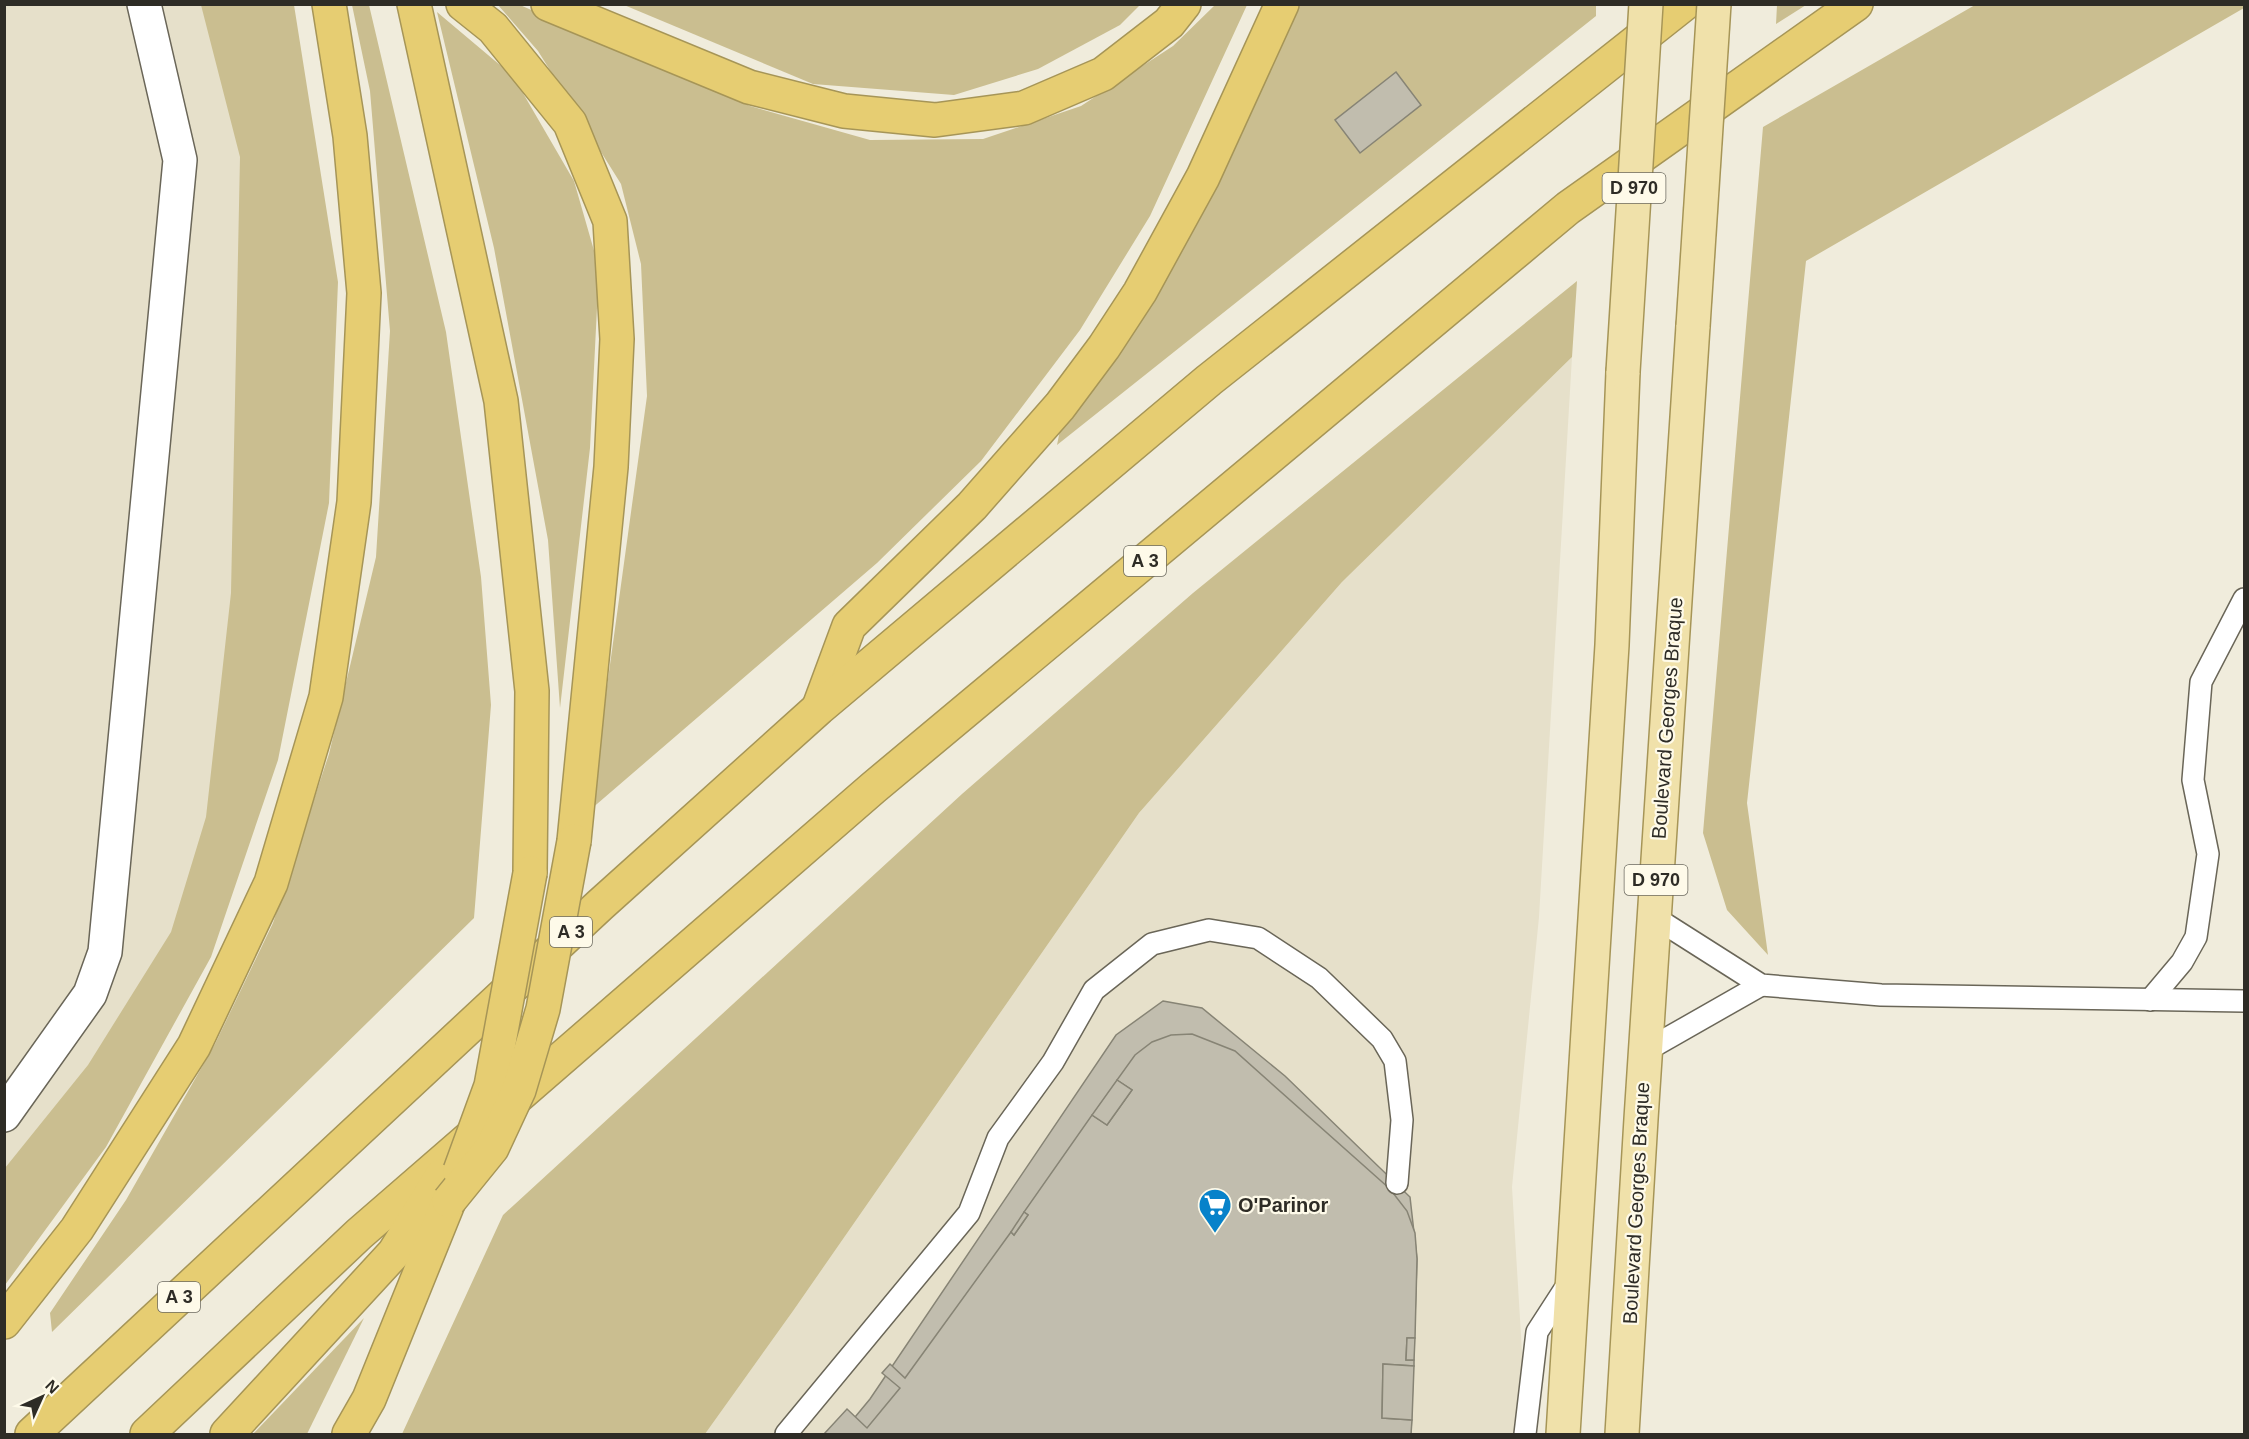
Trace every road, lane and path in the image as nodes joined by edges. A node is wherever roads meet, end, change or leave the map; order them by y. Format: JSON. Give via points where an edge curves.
{"nodes":[{"id":1,"x":144,"y":4,"type":"edge"},
{"id":2,"x":329,"y":4,"type":"edge"},
{"id":3,"x":414,"y":4,"type":"edge"},
{"id":4,"x":463,"y":4,"type":"edge"},
{"id":5,"x":548,"y":4,"type":"edge"},
{"id":6,"x":1185,"y":4,"type":"edge"},
{"id":7,"x":1282,"y":4,"type":"edge"},
{"id":8,"x":1646,"y":4,"type":"edge"},
{"id":9,"x":1684,"y":4,"type":"edge"},
{"id":10,"x":1714,"y":4,"type":"edge"},
{"id":11,"x":1856,"y":4,"type":"edge"},
{"id":12,"x":2244,"y":599,"type":"edge"},
{"id":13,"x":819,"y":708,"type":"junction"},
{"id":14,"x":1654,"y":916,"type":"junction"},
{"id":15,"x":1761,"y":985,"type":"junction"},
{"id":16,"x":2150,"y":1000,"type":"junction"},
{"id":17,"x":2244,"y":1001,"type":"edge"},
{"id":18,"x":1645,"y":1051,"type":"junction"},
{"id":19,"x":4,"y":1115,"type":"edge"},
{"id":20,"x":458,"y":1149,"type":"junction"},
{"id":21,"x":1396,"y":1183,"type":"dead end"},
{"id":22,"x":449,"y":1201,"type":"junction"},
{"id":23,"x":1573,"y":1275,"type":"junction"},
{"id":24,"x":4,"y":1322,"type":"edge"},
{"id":25,"x":32,"y":1434,"type":"edge"},
{"id":26,"x":147,"y":1434,"type":"edge"},
{"id":27,"x":227,"y":1434,"type":"edge"},
{"id":28,"x":349,"y":1434,"type":"edge"},
{"id":29,"x":786,"y":1434,"type":"edge"},
{"id":30,"x":1525,"y":1434,"type":"edge"},
{"id":31,"x":1563,"y":1434,"type":"edge"},
{"id":32,"x":1622,"y":1434,"type":"edge"}],
"edges":[{"from":1,"to":19,"type":"street","via":[[180,160],[105,952],[90,994]]},
{"from":2,"to":24,"type":"highway","via":[[350,136],[364,293],[354,502],[326,697],[271,883],[194,1046],[77,1229]]},
{"from":3,"to":22,"type":"highway","bridge":true,"via":[[501,401],[532,691],[530,873],[491,1086]]},
{"from":4,"to":22,"type":"highway","bridge":true,"via":[[493,28],[570,123],[610,221],[617,339],[611,467],[574,841],[543,1009],[519,1090],[492,1148]]},
{"from":5,"to":6,"type":"highway","via":[[749,87],[843,111],[935,120],[1024,108],[1103,74],[1169,23]]},
{"from":7,"to":13,"type":"highway","via":[[1203,177],[1140,292],[1104,347],[1060,406],[972,506],[849,626]]},
{"from":8,"to":23,"type":"main road","number":"D 970","bridge":true},
{"from":9,"to":13,"type":"highway","number":"A 3","via":[[1209,380]]},
{"from":10,"to":14,"type":"main road","name":"Boulevard Georges Braque","number":"D 970","bridge":true},
{"from":11,"to":20,"type":"highway","number":"A 3","via":[[1568,208],[873,788]]},
{"from":12,"to":16,"type":"lane","via":[[2201,682],[2193,780],[2208,854],[2196,937],[2182,962]]},
{"from":13,"to":25,"type":"highway","number":"A 3","via":[[600,905]]},
{"from":14,"to":15,"type":"lane"},
{"from":14,"to":18,"type":"main road","name":"Boulevard Georges Braque","number":"D 970"},
{"from":15,"to":16,"type":"lane","via":[[1881,995]]},
{"from":15,"to":18,"type":"lane"},
{"from":16,"to":17,"type":"lane"},
{"from":18,"to":32,"type":"main road","name":"Boulevard Georges Braque","number":"D 970"},
{"from":20,"to":26,"type":"highway","number":"A 3","via":[[359,1234]]},
{"from":20,"to":27,"type":"highway","via":[[394,1254]]},
{"from":21,"to":29,"type":"lane","via":[[1402,1120],[1395,1061],[1382,1039],[1366,1023],[1319,978],[1258,938],[1209,930],[1152,944],[1094,990],[1053,1062],[998,1138],[969,1213]]},
{"from":22,"to":28,"type":"highway","via":[[369,1400]]},
{"from":23,"to":30,"type":"lane","via":[[1537,1332]]},
{"from":23,"to":31,"type":"main road","number":"D 970"}]}
